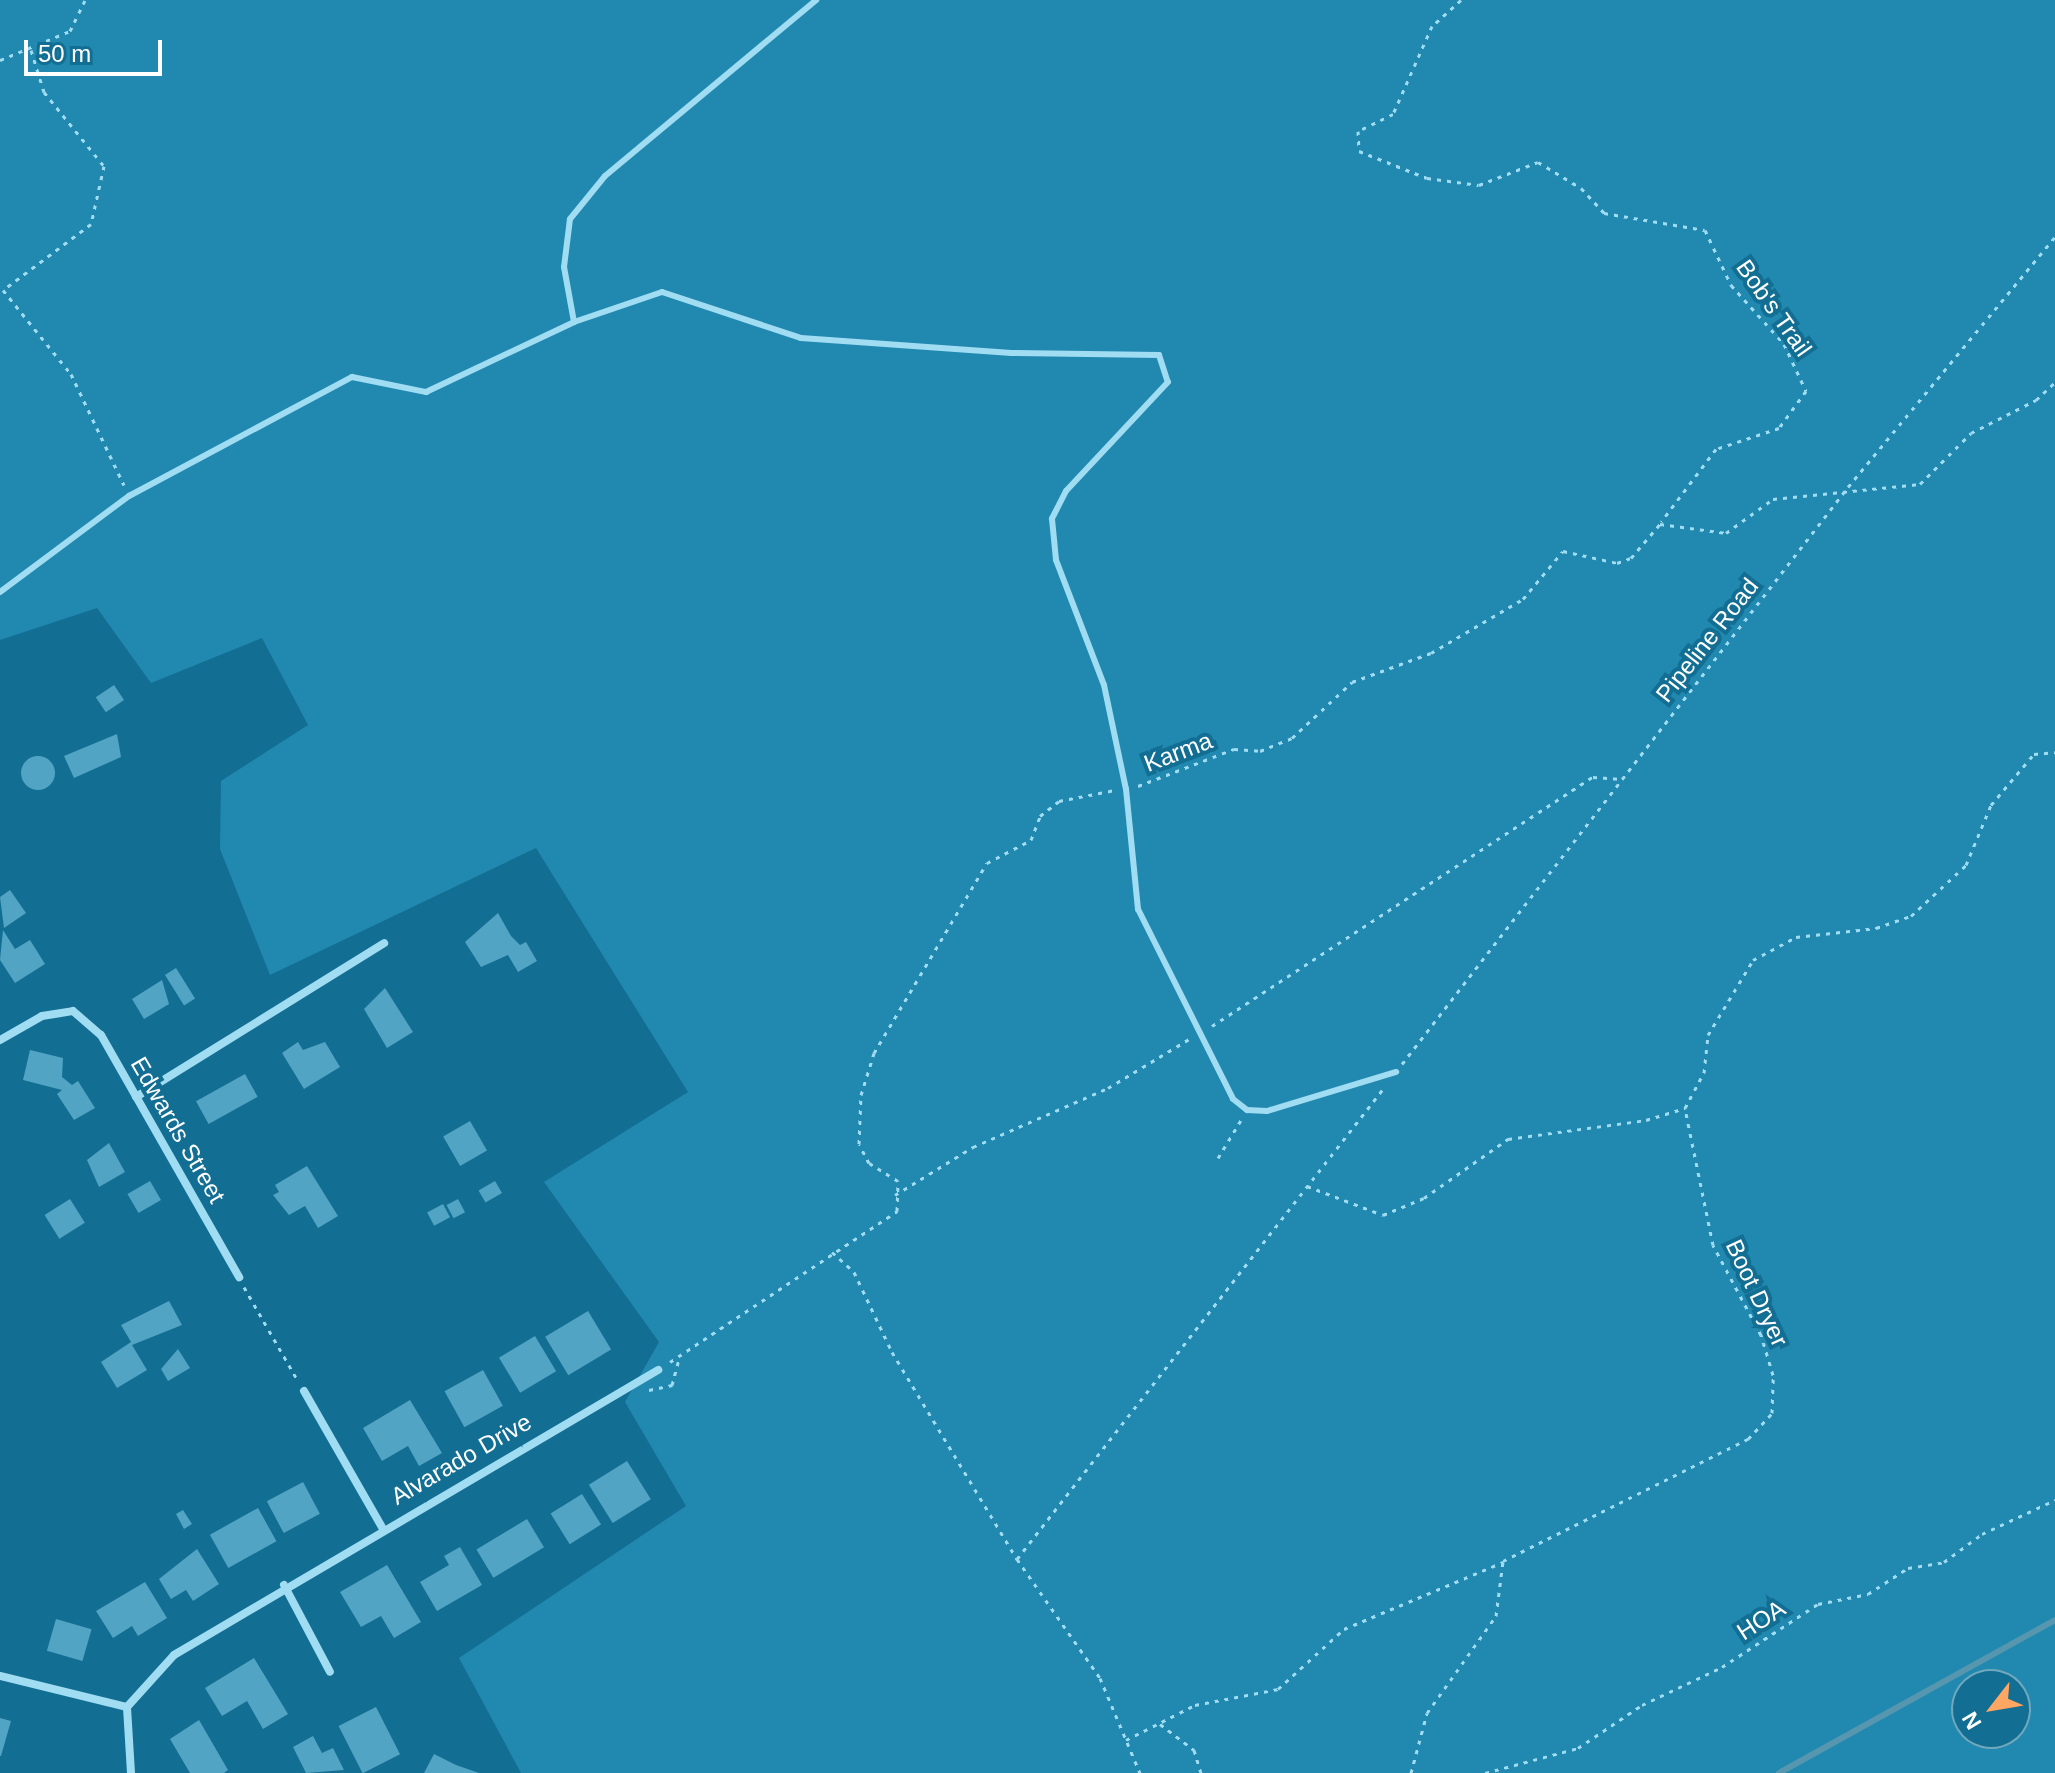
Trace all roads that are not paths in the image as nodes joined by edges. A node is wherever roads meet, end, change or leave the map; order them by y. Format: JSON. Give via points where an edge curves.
{"nodes":[{"id":1,"x":816,"y":0,"type":"edge"},
{"id":2,"x":574,"y":322,"type":"junction"},
{"id":3,"x":0,"y":592,"type":"edge"},
{"id":4,"x":384,"y":943,"type":"dead end"},
{"id":5,"x":0,"y":1040,"type":"edge"},
{"id":6,"x":1396,"y":1072,"type":"road end"},
{"id":7,"x":136,"y":1097,"type":"junction"},
{"id":8,"x":239,"y":1277,"type":"road end"},
{"id":9,"x":658,"y":1370,"type":"road end"},
{"id":10,"x":304,"y":1391,"type":"road end"},
{"id":11,"x":382,"y":1527,"type":"junction"},
{"id":12,"x":284,"y":1585,"type":"junction"},
{"id":13,"x":330,"y":1672,"type":"dead end"},
{"id":14,"x":0,"y":1676,"type":"edge"},
{"id":15,"x":127,"y":1707,"type":"junction"},
{"id":16,"x":131,"y":1773,"type":"edge"}],
"edges":[{"from":1,"to":2,"type":"lane","via":[[605,176],[570,219],[564,267]]},
{"from":2,"to":3,"type":"lane","via":[[426,392],[352,377],[129,496]]},
{"from":2,"to":6,"type":"lane","via":[[662,292],[801,338],[1011,353],[1159,355],[1168,382],[1066,491],[1052,519],[1056,560],[1104,685],[1126,789],[1138,909],[1233,1099],[1247,1110],[1267,1111]]},
{"from":4,"to":7,"type":"street"},
{"from":5,"to":7,"type":"street","name":"Edwards Street","via":[[42,1016],[73,1011],[101,1035]]},
{"from":7,"to":8,"type":"street","name":"Edwards Street"},
{"from":9,"to":11,"type":"street","name":"Alvarado Drive"},
{"from":10,"to":11,"type":"street"},
{"from":11,"to":12,"type":"street","name":"Alvarado Drive"},
{"from":12,"to":13,"type":"street"},
{"from":12,"to":15,"type":"street","name":"Alvarado Drive","via":[[174,1655]]},
{"from":14,"to":15,"type":"street"},
{"from":15,"to":16,"type":"street"}]}
